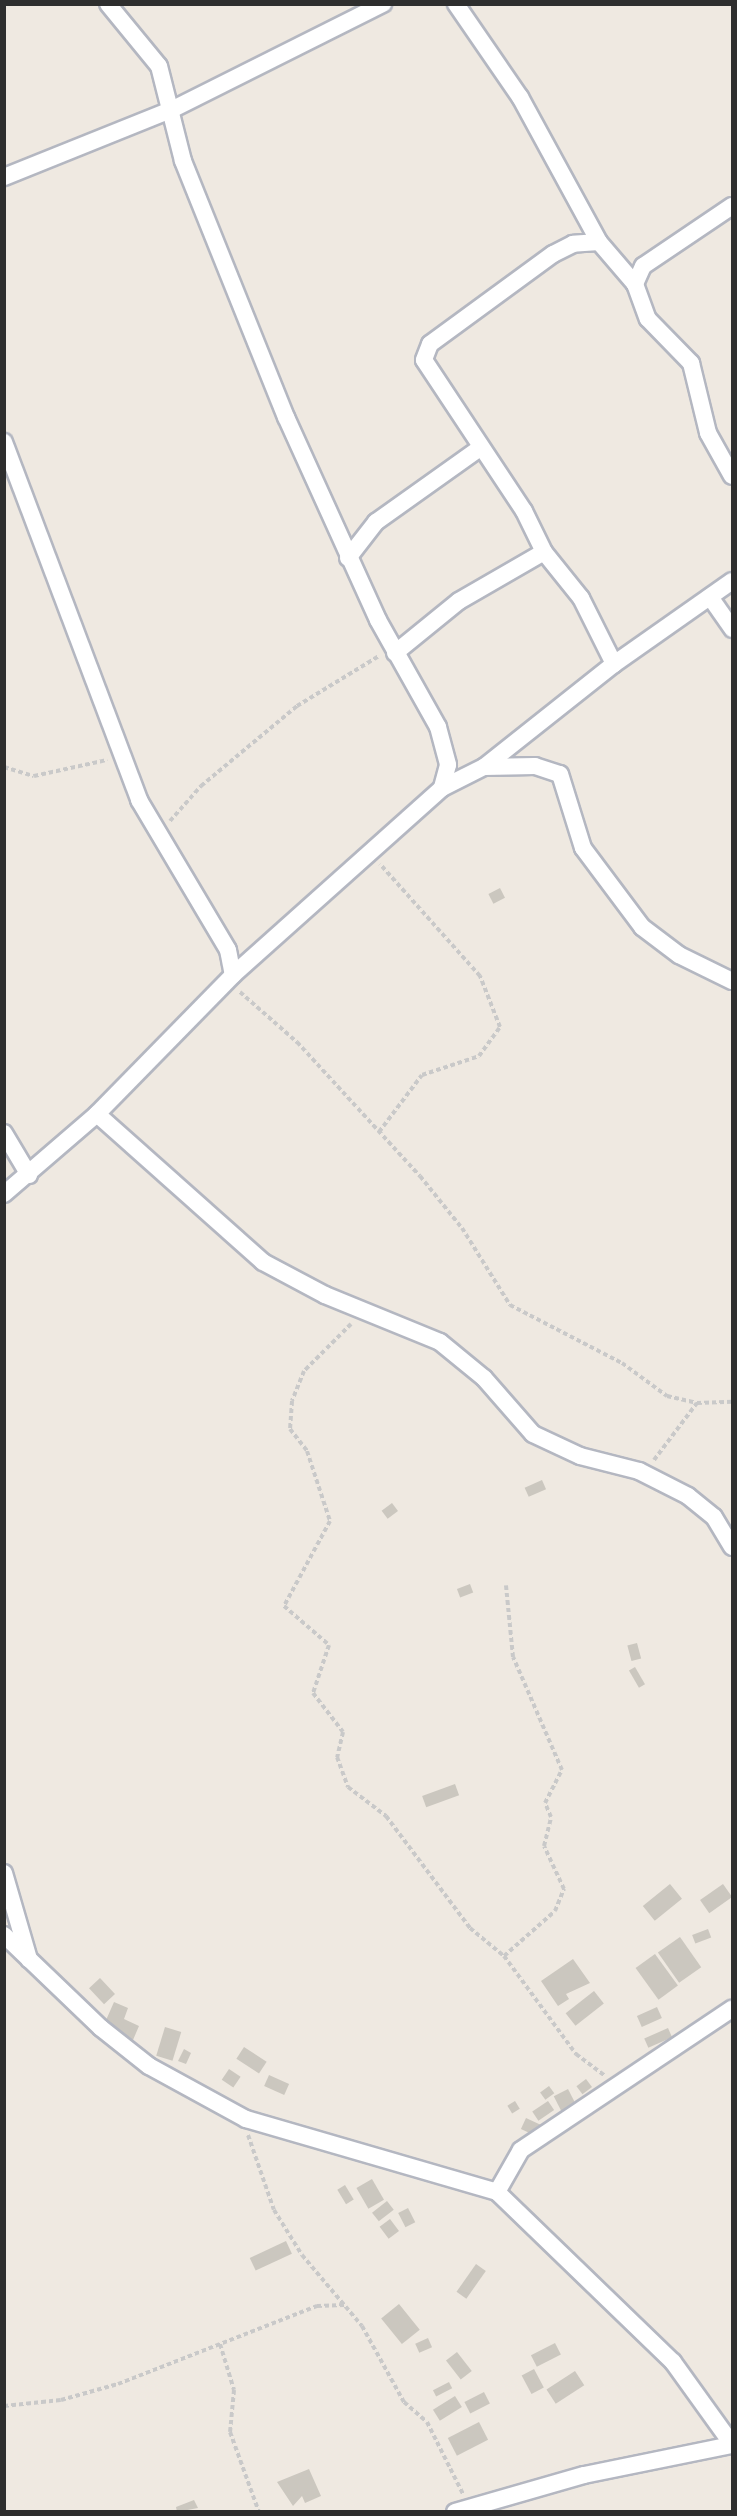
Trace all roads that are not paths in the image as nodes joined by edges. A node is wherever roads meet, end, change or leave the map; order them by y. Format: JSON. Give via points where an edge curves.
{"nodes":[{"id":1,"x":108,"y":4,"type":"edge"},
{"id":2,"x":383,"y":4,"type":"edge"},
{"id":3,"x":456,"y":4,"type":"edge"},
{"id":4,"x":173,"y":109,"type":"junction"},
{"id":5,"x":4,"y":177,"type":"edge"},
{"id":6,"x":732,"y":206,"type":"edge"},
{"id":7,"x":599,"y":242,"type":"junction"},
{"id":8,"x":635,"y":285,"type":"junction"},
{"id":9,"x":4,"y":442,"type":"edge"},
{"id":10,"x":480,"y":448,"type":"junction"},
{"id":11,"x":732,"y":476,"type":"edge"},
{"id":12,"x":544,"y":552,"type":"junction"},
{"id":13,"x":348,"y":558,"type":"junction"},
{"id":14,"x":732,"y":581,"type":"edge"},
{"id":15,"x":710,"y":597,"type":"junction"},
{"id":16,"x":732,"y":629,"type":"edge"},
{"id":17,"x":394,"y":651,"type":"junction"},
{"id":18,"x":614,"y":664,"type":"junction"},
{"id":19,"x":484,"y":767,"type":"junction"},
{"id":20,"x":442,"y":788,"type":"junction"},
{"id":21,"x":233,"y":975,"type":"junction"},
{"id":22,"x":732,"y":981,"type":"edge"},
{"id":23,"x":98,"y":1114,"type":"junction"},
{"id":24,"x":4,"y":1133,"type":"edge"},
{"id":25,"x":29,"y":1175,"type":"junction"},
{"id":26,"x":4,"y":1194,"type":"edge"},
{"id":27,"x":732,"y":1547,"type":"edge"},
{"id":28,"x":4,"y":1873,"type":"edge"},
{"id":29,"x":4,"y":1935,"type":"edge"},
{"id":30,"x":29,"y":1959,"type":"junction"},
{"id":31,"x":732,"y":2009,"type":"edge"},
{"id":32,"x":496,"y":2192,"type":"junction"},
{"id":33,"x":732,"y":2444,"type":"edge"},
{"id":34,"x":455,"y":2511,"type":"edge"}],
"edges":[{"from":1,"to":4,"type":"street","via":[[159,66]]},
{"from":2,"to":4,"type":"street"},
{"from":3,"to":7,"type":"street","via":[[520,97]]},
{"from":4,"to":5,"type":"street"},
{"from":4,"to":13,"type":"street","via":[[183,161]]},
{"from":6,"to":8,"type":"street","via":[[644,266]]},
{"from":7,"to":8,"type":"street"},
{"from":7,"to":10,"type":"street","via":[[573,244],[554,254],[424,351],[430,376]]},
{"from":8,"to":11,"type":"street","via":[[648,319],[691,363],[708,433]]},
{"from":9,"to":21,"type":"street","via":[[123,757],[158,835],[228,950]]},
{"from":10,"to":12,"type":"street","via":[[524,511]]},
{"from":10,"to":13,"type":"street","via":[[376,522]]},
{"from":12,"to":17,"type":"street","via":[[459,601]]},
{"from":12,"to":18,"type":"street","via":[[581,598]]},
{"from":13,"to":17,"type":"street"},
{"from":14,"to":15,"type":"street"},
{"from":15,"to":16,"type":"street"},
{"from":15,"to":18,"type":"street"},
{"from":17,"to":20,"type":"street","via":[[445,746],[448,765]]},
{"from":18,"to":19,"type":"street"},
{"from":19,"to":20,"type":"street"},
{"from":19,"to":22,"type":"street","via":[[535,766],[560,774],[583,848],[642,927],[672,951]]},
{"from":20,"to":21,"type":"street"},
{"from":21,"to":23,"type":"street"},
{"from":23,"to":25,"type":"street"},
{"from":23,"to":27,"type":"street","via":[[248,1251],[325,1295],[368,1310],[458,1355],[533,1434],[580,1456],[639,1471],[705,1508]]},
{"from":24,"to":25,"type":"street"},
{"from":25,"to":26,"type":"street"},
{"from":28,"to":30,"type":"street"},
{"from":29,"to":30,"type":"street"},
{"from":30,"to":32,"type":"street","via":[[149,2066],[246,2120]]},
{"from":31,"to":32,"type":"street","via":[[516,2154]]},
{"from":32,"to":33,"type":"street","via":[[673,2362]]},
{"from":33,"to":34,"type":"street","via":[[584,2475]]}]}
